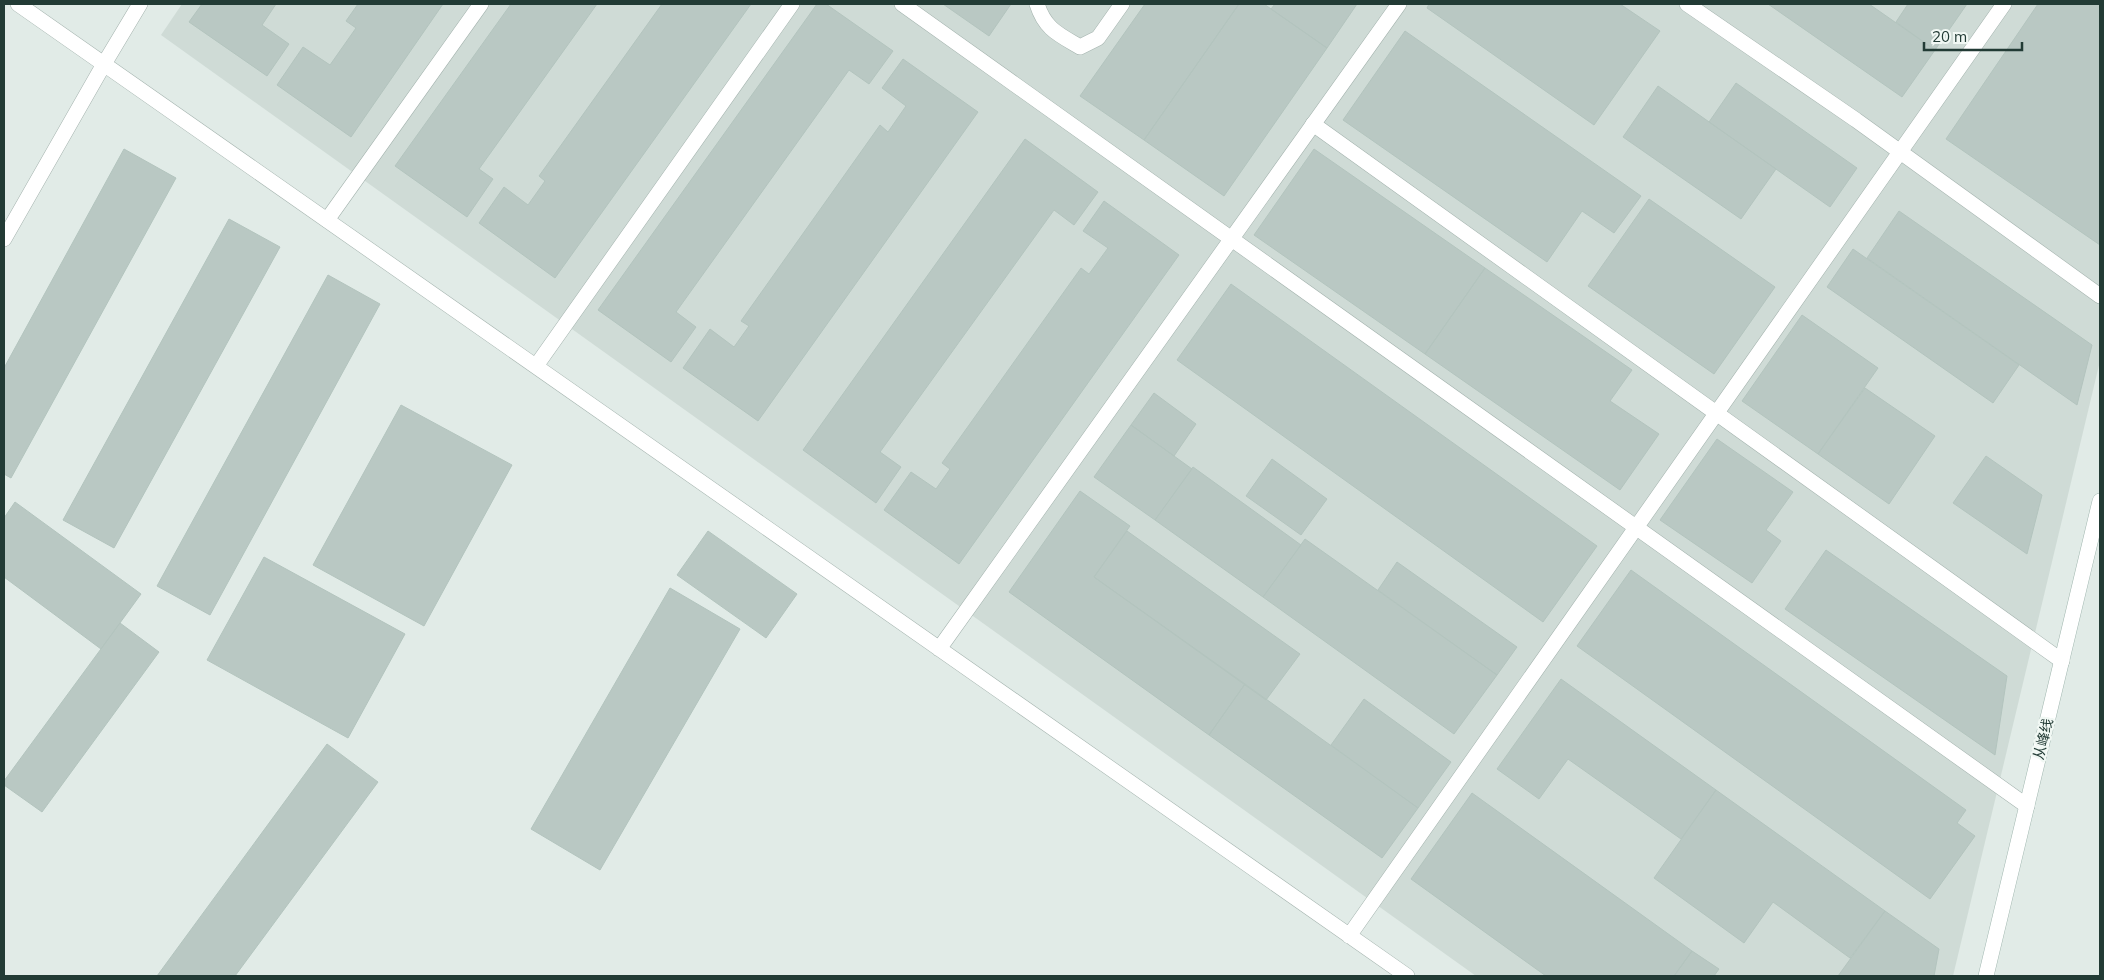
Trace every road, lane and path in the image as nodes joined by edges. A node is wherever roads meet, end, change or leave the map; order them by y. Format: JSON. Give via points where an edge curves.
{"nodes":[{"id":1,"x":18,"y":4,"type":"edge"},
{"id":2,"x":140,"y":4,"type":"edge"},
{"id":3,"x":481,"y":4,"type":"edge"},
{"id":4,"x":792,"y":4,"type":"edge"},
{"id":5,"x":902,"y":4,"type":"edge"},
{"id":6,"x":1037,"y":4,"type":"edge"},
{"id":7,"x":1122,"y":4,"type":"edge"},
{"id":8,"x":1399,"y":4,"type":"edge"},
{"id":9,"x":1687,"y":4,"type":"edge"},
{"id":10,"x":2004,"y":4,"type":"edge"},
{"id":11,"x":104,"y":64,"type":"junction"},
{"id":12,"x":1314,"y":124,"type":"junction"},
{"id":13,"x":1900,"y":152,"type":"junction"},
{"id":14,"x":327,"y":220,"type":"junction"},
{"id":15,"x":1232,"y":238,"type":"junction"},
{"id":16,"x":4,"y":239,"type":"edge"},
{"id":17,"x":2100,"y":296,"type":"edge"},
{"id":18,"x":536,"y":366,"type":"junction"},
{"id":19,"x":1716,"y":414,"type":"junction"},
{"id":20,"x":2100,"y":501,"type":"edge"},
{"id":21,"x":1636,"y":527,"type":"junction"},
{"id":22,"x":939,"y":649,"type":"junction"},
{"id":23,"x":2062,"y":661,"type":"junction"},
{"id":24,"x":2027,"y":806,"type":"junction"},
{"id":25,"x":1349,"y":936,"type":"junction"},
{"id":26,"x":1407,"y":976,"type":"edge"},
{"id":27,"x":1986,"y":976,"type":"edge"}],
"edges":[{"from":1,"to":11,"type":"street"},
{"from":2,"to":11,"type":"street"},
{"from":3,"to":14,"type":"street"},
{"from":4,"to":18,"type":"street"},
{"from":5,"to":15,"type":"street"},
{"from":6,"to":7,"type":"street","via":[[1042,19],[1080,47],[1098,38]]},
{"from":8,"to":12,"type":"street"},
{"from":9,"to":13,"type":"street"},
{"from":10,"to":13,"type":"street"},
{"from":11,"to":14,"type":"street"},
{"from":11,"to":16,"type":"street"},
{"from":12,"to":15,"type":"street"},
{"from":12,"to":19,"type":"street"},
{"from":13,"to":17,"type":"street"},
{"from":13,"to":19,"type":"street"},
{"from":14,"to":18,"type":"street"},
{"from":15,"to":21,"type":"street"},
{"from":15,"to":22,"type":"street"},
{"from":18,"to":22,"type":"street"},
{"from":19,"to":21,"type":"street"},
{"from":19,"to":23,"type":"street"},
{"from":20,"to":23,"type":"street","name":"从峰线"},
{"from":21,"to":24,"type":"street"},
{"from":21,"to":25,"type":"street"},
{"from":22,"to":25,"type":"street"},
{"from":23,"to":24,"type":"street","name":"从峰线"},
{"from":24,"to":27,"type":"street","name":"从峰线"},
{"from":25,"to":26,"type":"street"}]}
